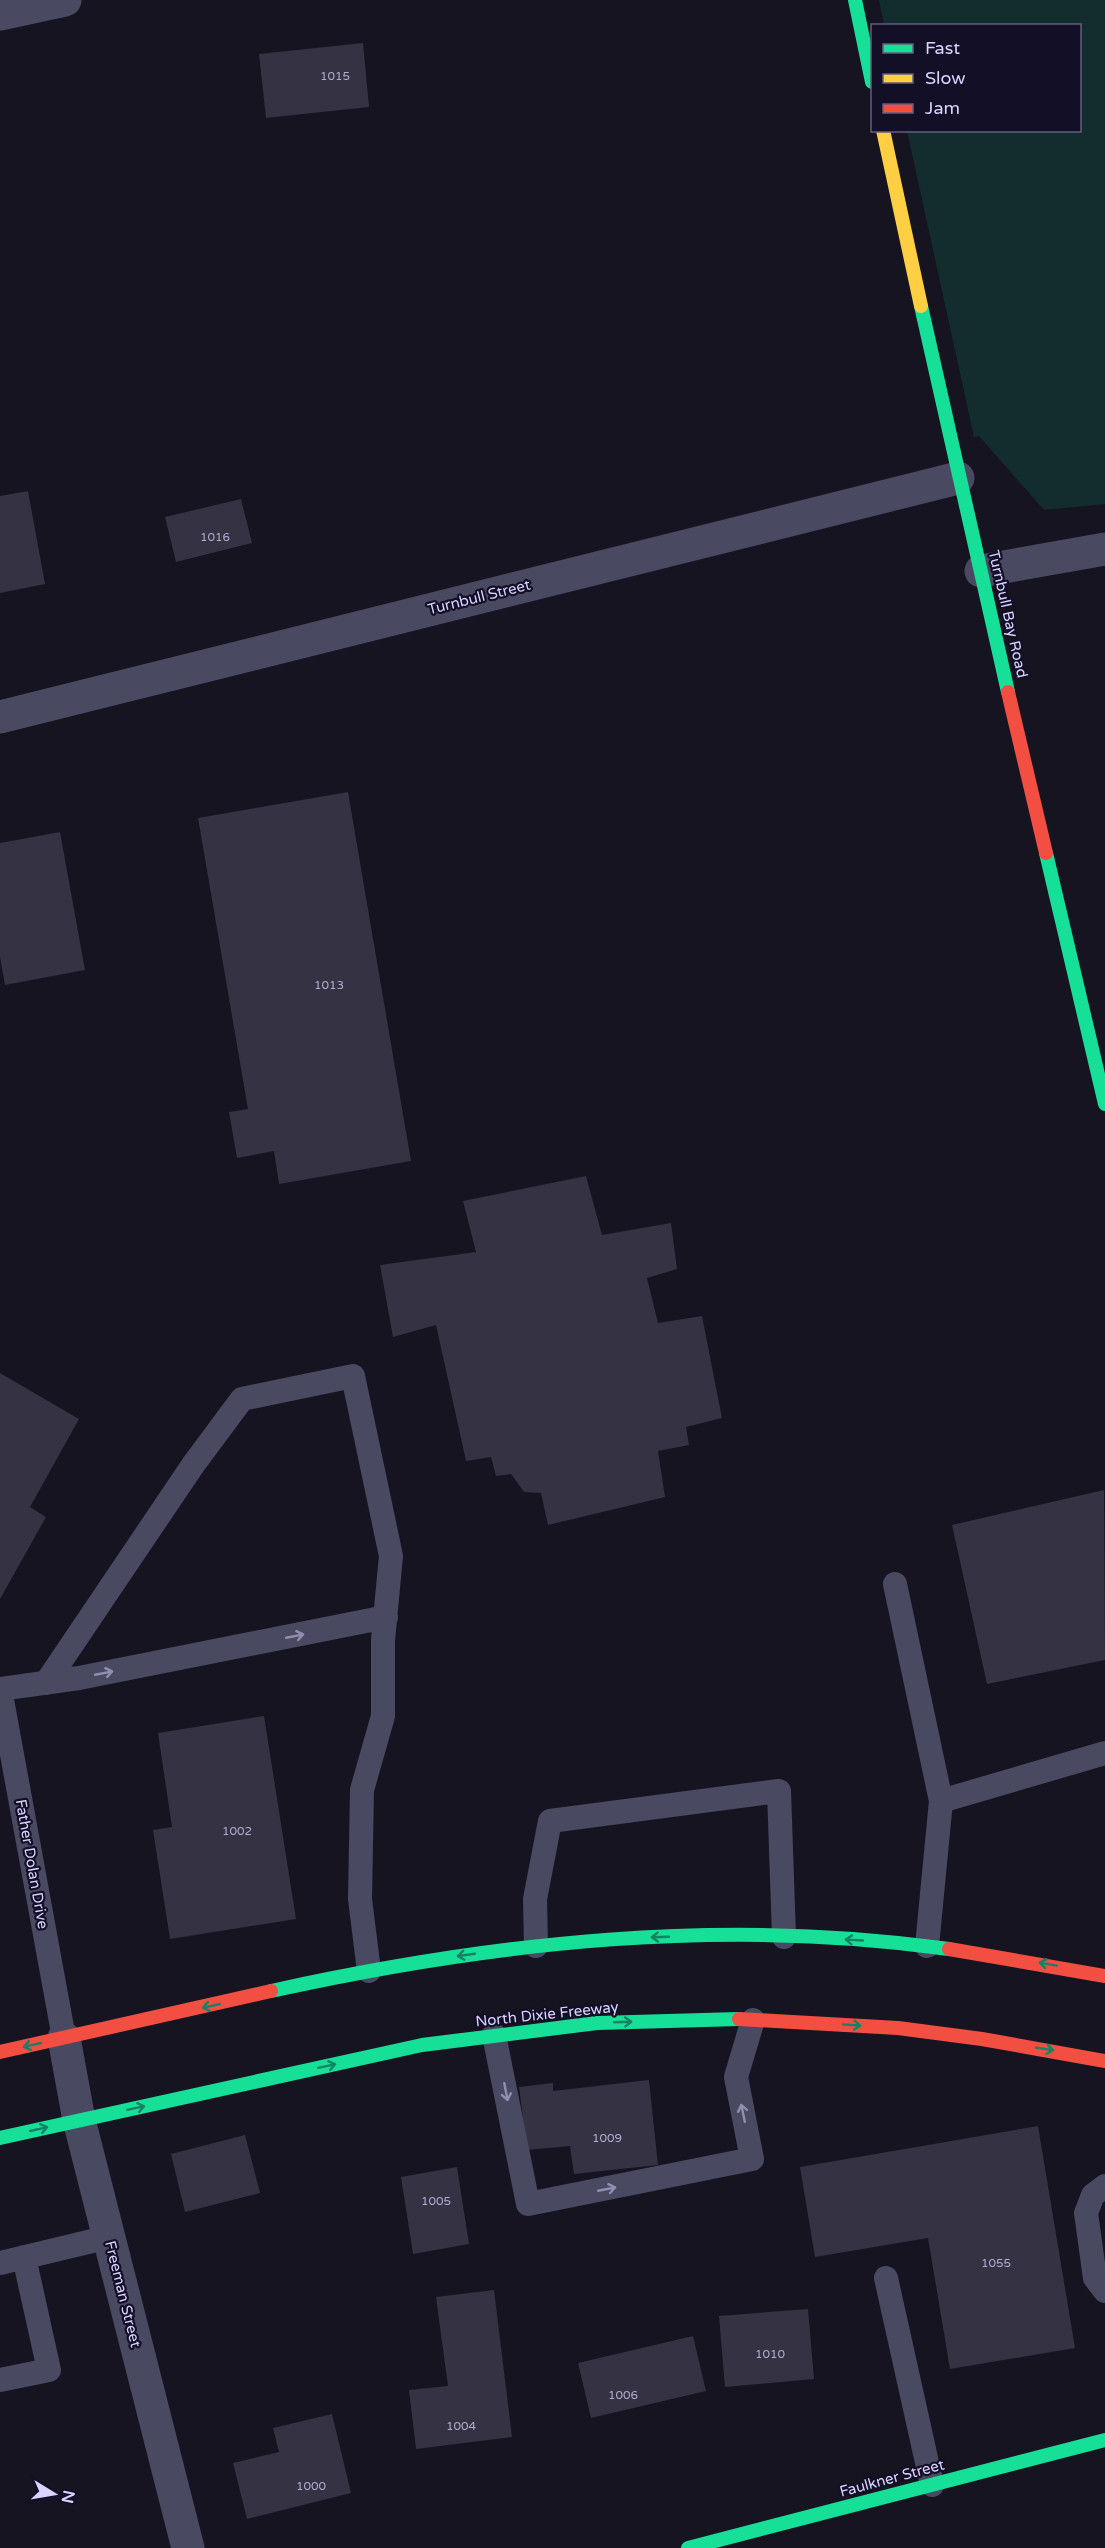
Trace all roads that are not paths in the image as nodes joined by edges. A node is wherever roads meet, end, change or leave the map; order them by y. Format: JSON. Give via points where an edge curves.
{"nodes":[{"id":1,"x":66,"y":0,"type":"edge"},
{"id":2,"x":855,"y":0,"type":"edge"},
{"id":3,"x":0,"y":14,"type":"edge"},
{"id":4,"x":871,"y":73,"type":"edge"},
{"id":5,"x":883,"y":132,"type":"edge"},
{"id":6,"x":958,"y":478,"type":"junction"},
{"id":7,"x":1105,"y":549,"type":"edge"},
{"id":8,"x":981,"y":571,"type":"junction"},
{"id":9,"x":0,"y":717,"type":"edge"},
{"id":10,"x":1096,"y":1027,"type":"edge"},
{"id":11,"x":1105,"y":1104,"type":"edge"},
{"id":12,"x":895,"y":1584,"type":"dead end"},
{"id":13,"x":386,"y":1617,"type":"junction"},
{"id":14,"x":46,"y":1683,"type":"junction"},
{"id":15,"x":0,"y":1689,"type":"edge"},
{"id":16,"x":1105,"y":1753,"type":"edge"},
{"id":17,"x":941,"y":1801,"type":"junction"},
{"id":18,"x":784,"y":1937,"type":"junction"},
{"id":19,"x":536,"y":1946,"type":"junction"},
{"id":20,"x":927,"y":1946,"type":"junction"},
{"id":21,"x":369,"y":1971,"type":"junction"},
{"id":22,"x":1105,"y":1976,"type":"edge"},
{"id":23,"x":753,"y":2020,"type":"junction"},
{"id":24,"x":494,"y":2035,"type":"junction"},
{"id":25,"x":64,"y":2038,"type":"junction"},
{"id":26,"x":0,"y":2052,"type":"edge"},
{"id":27,"x":1105,"y":2061,"type":"edge"},
{"id":28,"x":79,"y":2120,"type":"junction"},
{"id":29,"x":0,"y":2138,"type":"edge"},
{"id":30,"x":1105,"y":2186,"type":"edge"},
{"id":31,"x":109,"y":2237,"type":"junction"},
{"id":32,"x":24,"y":2257,"type":"junction"},
{"id":33,"x":0,"y":2263,"type":"edge"},
{"id":34,"x":886,"y":2278,"type":"dead end"},
{"id":35,"x":1105,"y":2291,"type":"edge"},
{"id":36,"x":0,"y":2380,"type":"edge"},
{"id":37,"x":1105,"y":2440,"type":"edge"},
{"id":38,"x":932,"y":2484,"type":"junction"},
{"id":39,"x":188,"y":2548,"type":"edge"},
{"id":40,"x":688,"y":2548,"type":"edge"}],
"edges":[{"from":1,"to":3,"type":"street"},
{"from":2,"to":4,"type":"main road"},
{"from":5,"to":6,"type":"main road","name":"Turnbull Bay Road"},
{"from":6,"to":8,"type":"main road","name":"Turnbull Bay Road"},
{"from":6,"to":9,"type":"street","name":"Turnbull Street"},
{"from":7,"to":8,"type":"street"},
{"from":8,"to":10,"type":"main road","name":"Turnbull Bay Road"},
{"from":10,"to":11,"type":"main road","name":"Turnbull Bay Road"},
{"from":12,"to":17,"type":"lane"},
{"from":14,"to":13,"type":"lane","one_way":true},
{"from":13,"to":14,"type":"lane","via":[[391,1556],[353,1376],[242,1399],[192,1465]]},
{"from":13,"to":21,"type":"lane","via":[[384,1716],[362,1790],[360,1899]]},
{"from":14,"to":15,"type":"lane"},
{"from":15,"to":25,"type":"lane","name":"Father Dolan Drive"},
{"from":16,"to":17,"type":"lane"},
{"from":17,"to":20,"type":"lane"},
{"from":18,"to":19,"type":"main road","one_way":true,"via":[[734,1934]]},
{"from":18,"to":19,"type":"lane","via":[[779,1791],[550,1821],[535,1899]]},
{"from":20,"to":18,"type":"main road","one_way":true},
{"from":19,"to":21,"type":"main road","one_way":true},
{"from":22,"to":20,"type":"main road","one_way":true},
{"from":21,"to":25,"type":"main road","one_way":true},
{"from":24,"to":23,"type":"main road","name":"North Dixie Freeway","one_way":true,"via":[[597,2023]]},
{"from":24,"to":23,"type":"lane","one_way":true,"via":[[528,2204],[752,2159],[736,2077]]},
{"from":23,"to":27,"type":"main road","name":"North Dixie Freeway","one_way":true,"via":[[898,2028]]},
{"from":28,"to":24,"type":"main road","name":"North Dixie Freeway","one_way":true,"via":[[422,2045]]},
{"from":25,"to":26,"type":"main road","one_way":true},
{"from":25,"to":28,"type":"street","name":"Freeman Street"},
{"from":29,"to":28,"type":"main road","name":"North Dixie Freeway","one_way":true},
{"from":28,"to":31,"type":"street","name":"Freeman Street"},
{"from":30,"to":35,"type":"lane","via":[[1093,2195],[1086,2213],[1095,2278]]},
{"from":31,"to":32,"type":"lane"},
{"from":31,"to":39,"type":"street","name":"Freeman Street"},
{"from":32,"to":33,"type":"lane"},
{"from":32,"to":36,"type":"lane","via":[[48,2370]]},
{"from":34,"to":38,"type":"lane"},
{"from":37,"to":38,"type":"main road","name":"Faulkner Street"},
{"from":38,"to":40,"type":"main road","name":"Faulkner Street"}]}
